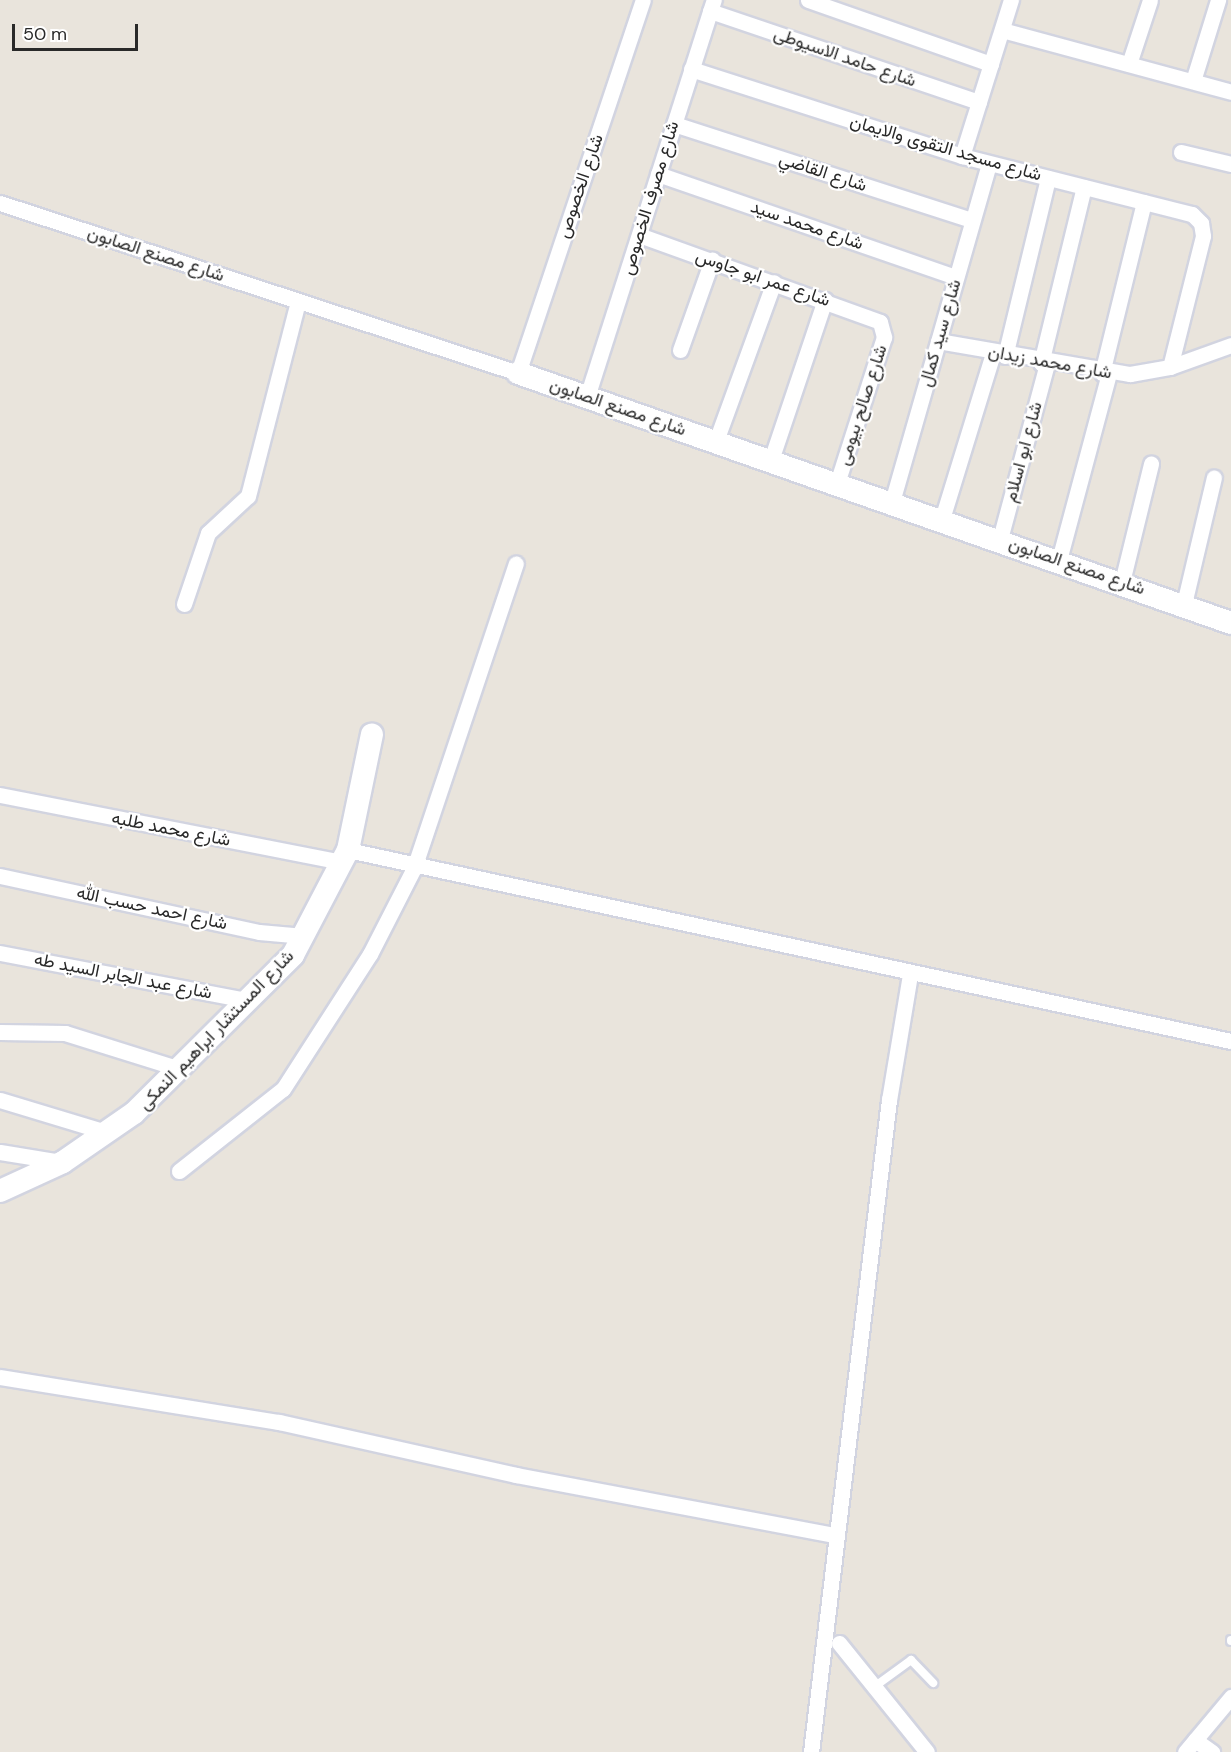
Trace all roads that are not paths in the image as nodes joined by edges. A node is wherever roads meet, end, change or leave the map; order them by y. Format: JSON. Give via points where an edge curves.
{"nodes":[{"id":1,"x":643,"y":0,"type":"edge"},
{"id":2,"x":808,"y":0,"type":"edge"},
{"id":3,"x":1011,"y":0,"type":"edge"},
{"id":4,"x":1150,"y":0,"type":"edge"},
{"id":5,"x":1218,"y":0,"type":"edge"},
{"id":6,"x":712,"y":6,"type":"edge"},
{"id":7,"x":1002,"y":30,"type":"junction"},
{"id":8,"x":991,"y":64,"type":"junction"},
{"id":9,"x":1130,"y":64,"type":"junction"},
{"id":10,"x":690,"y":69,"type":"junction"},
{"id":11,"x":1193,"y":81,"type":"junction"},
{"id":12,"x":1231,"y":92,"type":"edge"},
{"id":13,"x":979,"y":102,"type":"junction"},
{"id":14,"x":674,"y":124,"type":"junction"},
{"id":15,"x":1181,"y":152,"type":"dead end"},
{"id":16,"x":962,"y":156,"type":"junction"},
{"id":17,"x":989,"y":164,"type":"junction"},
{"id":18,"x":1231,"y":164,"type":"edge"},
{"id":19,"x":658,"y":174,"type":"junction"},
{"id":20,"x":1048,"y":178,"type":"junction"},
{"id":21,"x":1084,"y":187,"type":"junction"},
{"id":22,"x":1144,"y":202,"type":"junction"},
{"id":23,"x":0,"y":203,"type":"edge"},
{"id":24,"x":972,"y":220,"type":"junction"},
{"id":25,"x":639,"y":235,"type":"junction"},
{"id":26,"x":712,"y":260,"type":"junction"},
{"id":27,"x":956,"y":277,"type":"junction"},
{"id":28,"x":774,"y":282,"type":"junction"},
{"id":29,"x":825,"y":300,"type":"junction"},
{"id":30,"x":298,"y":301,"type":"junction"},
{"id":31,"x":883,"y":327,"type":"joint"},
{"id":32,"x":938,"y":341,"type":"junction"},
{"id":33,"x":1231,"y":345,"type":"edge"},
{"id":34,"x":680,"y":350,"type":"dead end"},
{"id":35,"x":999,"y":354,"type":"junction"},
{"id":36,"x":1044,"y":364,"type":"junction"},
{"id":37,"x":1170,"y":367,"type":"junction"},
{"id":38,"x":1106,"y":373,"type":"junction"},
{"id":39,"x":522,"y":374,"type":"junction"},
{"id":40,"x":580,"y":394,"type":"junction"},
{"id":41,"x":716,"y":441,"type":"junction"},
{"id":42,"x":771,"y":460,"type":"junction"},
{"id":43,"x":1151,"y":464,"type":"dead end"},
{"id":44,"x":1214,"y":477,"type":"dead end"},
{"id":45,"x":837,"y":483,"type":"junction"},
{"id":46,"x":892,"y":502,"type":"junction"},
{"id":47,"x":942,"y":519,"type":"junction"},
{"id":48,"x":1000,"y":539,"type":"junction"},
{"id":49,"x":1059,"y":560,"type":"junction"},
{"id":50,"x":516,"y":564,"type":"dead end"},
{"id":51,"x":1122,"y":582,"type":"junction"},
{"id":52,"x":184,"y":604,"type":"dead end"},
{"id":53,"x":1184,"y":604,"type":"junction"},
{"id":54,"x":1231,"y":624,"type":"edge"},
{"id":55,"x":372,"y":734,"type":"dead end"},
{"id":56,"x":0,"y":795,"type":"edge"},
{"id":57,"x":346,"y":856,"type":"junction"},
{"id":58,"x":409,"y":866,"type":"junction"},
{"id":59,"x":0,"y":876,"type":"edge"},
{"id":60,"x":304,"y":936,"type":"junction"},
{"id":61,"x":0,"y":953,"type":"edge"},
{"id":62,"x":910,"y":975,"type":"junction"},
{"id":63,"x":246,"y":1000,"type":"junction"},
{"id":64,"x":0,"y":1032,"type":"edge"},
{"id":65,"x":1231,"y":1041,"type":"edge"},
{"id":66,"x":180,"y":1069,"type":"junction"},
{"id":67,"x":0,"y":1100,"type":"edge"},
{"id":68,"x":109,"y":1133,"type":"junction"},
{"id":69,"x":0,"y":1152,"type":"edge"},
{"id":70,"x":63,"y":1162,"type":"junction"},
{"id":71,"x":179,"y":1171,"type":"dead end"},
{"id":72,"x":0,"y":1191,"type":"edge"},
{"id":73,"x":0,"y":1377,"type":"edge"},
{"id":74,"x":835,"y":1535,"type":"junction"},
{"id":75,"x":839,"y":1643,"type":"dead end"},
{"id":76,"x":933,"y":1683,"type":"dead end"},
{"id":77,"x":874,"y":1687,"type":"junction"},
{"id":78,"x":1231,"y":1697,"type":"edge"},
{"id":79,"x":1196,"y":1740,"type":"junction"},
{"id":80,"x":811,"y":1752,"type":"edge"},
{"id":81,"x":927,"y":1752,"type":"edge"},
{"id":82,"x":1185,"y":1752,"type":"edge"},
{"id":83,"x":1212,"y":1752,"type":"edge"}],
"edges":[{"from":1,"to":39,"type":"street","name":"شارع الخصوص"},
{"from":2,"to":8,"type":"street"},
{"from":3,"to":7,"type":"street"},
{"from":4,"to":9,"type":"street"},
{"from":5,"to":11,"type":"street"},
{"from":6,"to":10,"type":"street","name":"شارع مصرف الخصوص"},
{"from":6,"to":13,"type":"street","name":"شارع حامد الاسيوطى"},
{"from":7,"to":8,"type":"street"},
{"from":7,"to":9,"type":"street"},
{"from":8,"to":13,"type":"street"},
{"from":9,"to":11,"type":"street"},
{"from":10,"to":14,"type":"street","name":"شارع مصرف الخصوص"},
{"from":10,"to":16,"type":"street","name":"شارع مسجد التقوى والايمان"},
{"from":11,"to":12,"type":"street"},
{"from":13,"to":16,"type":"street"},
{"from":14,"to":19,"type":"street","name":"شارع مصرف الخصوص"},
{"from":14,"to":24,"type":"street","name":"شارع القاضي"},
{"from":15,"to":18,"type":"street"},
{"from":16,"to":17,"type":"street","name":"شارع مسجد التقوى والايمان"},
{"from":17,"to":20,"type":"street","name":"شارع مسجد التقوى والايمان"},
{"from":17,"to":24,"type":"street","name":"شارع سيد كمال"},
{"from":19,"to":25,"type":"street","name":"شارع مصرف الخصوص"},
{"from":19,"to":27,"type":"street","name":"شارع محمد سيد"},
{"from":20,"to":21,"type":"street","name":"شارع مسجد التقوى والايمان"},
{"from":20,"to":35,"type":"street"},
{"from":21,"to":22,"type":"street","name":"شارع مسجد التقوى والايمان"},
{"from":21,"to":36,"type":"street","name":"شارع ابو اسلام"},
{"from":22,"to":37,"type":"street","name":"شارع مسجد التقوى والايمان","via":[[1192,214],[1201,223]]},
{"from":22,"to":38,"type":"street"},
{"from":23,"to":30,"type":"street","name":"شارع مصنع الصابون"},
{"from":24,"to":27,"type":"street","name":"شارع سيد كمال"},
{"from":25,"to":26,"type":"street","name":"شارع عمر ابو جاوس"},
{"from":25,"to":40,"type":"street","name":"شارع مصرف الخصوص"},
{"from":26,"to":28,"type":"street","name":"شارع عمر ابو جاوس"},
{"from":26,"to":34,"type":"street"},
{"from":27,"to":32,"type":"street","name":"شارع سيد كمال"},
{"from":28,"to":29,"type":"street","name":"شارع عمر ابو جاوس"},
{"from":28,"to":41,"type":"street"},
{"from":29,"to":31,"type":"street","name":"شارع عمر ابو جاوس","via":[[876,318]]},
{"from":29,"to":42,"type":"street"},
{"from":30,"to":39,"type":"street","name":"شارع مصنع الصابون"},
{"from":30,"to":52,"type":"street","via":[[248,496],[208,533]]},
{"from":31,"to":45,"type":"street","name":"شارع صالح بيومى"},
{"from":32,"to":35,"type":"street","name":"شارع محمد زيدان"},
{"from":32,"to":46,"type":"street","name":"شارع سيد كمال"},
{"from":33,"to":37,"type":"street","name":"شارع محمد زيدان"},
{"from":35,"to":36,"type":"street","name":"شارع محمد زيدان"},
{"from":35,"to":47,"type":"street"},
{"from":36,"to":38,"type":"street","name":"شارع محمد زيدان"},
{"from":36,"to":48,"type":"street","name":"شارع ابو اسلام"},
{"from":37,"to":38,"type":"street","name":"شارع محمد زيدان"},
{"from":38,"to":49,"type":"street"},
{"from":39,"to":40,"type":"street","name":"شارع مصنع الصابون"},
{"from":40,"to":41,"type":"street","name":"شارع مصنع الصابون"},
{"from":41,"to":42,"type":"street","name":"شارع مصنع الصابون"},
{"from":42,"to":45,"type":"street","name":"شارع مصنع الصابون"},
{"from":43,"to":51,"type":"street"},
{"from":44,"to":53,"type":"street"},
{"from":45,"to":46,"type":"street","name":"شارع مصنع الصابون"},
{"from":46,"to":47,"type":"street","name":"شارع مصنع الصابون"},
{"from":47,"to":48,"type":"street","name":"شارع مصنع الصابون"},
{"from":48,"to":49,"type":"street","name":"شارع مصنع الصابون"},
{"from":49,"to":51,"type":"street","name":"شارع مصنع الصابون"},
{"from":50,"to":58,"type":"street"},
{"from":51,"to":53,"type":"street","name":"شارع مصنع الصابون"},
{"from":53,"to":54,"type":"street","name":"شارع مصنع الصابون"},
{"from":55,"to":57,"type":"street","name":"شارع المستشار ابراهيم النمكى"},
{"from":56,"to":57,"type":"street","name":"شارع محمد طلبه"},
{"from":57,"to":58,"type":"street","name":"شارع محمد طلبه"},
{"from":57,"to":60,"type":"street","name":"شارع المستشار ابراهيم النمكى"},
{"from":58,"to":62,"type":"street","name":"شارع محمد طلبه"},
{"from":58,"to":71,"type":"street","via":[[369,954],[291,1080]]},
{"from":59,"to":60,"type":"street","name":"شارع احمد حسب الله","via":[[259,932]]},
{"from":60,"to":63,"type":"street","name":"شارع المستشار ابراهيم النمكى","via":[[279,971]]},
{"from":61,"to":63,"type":"street","name":"شارع عبد الجابر السيد طه"},
{"from":62,"to":65,"type":"street","name":"شارع محمد طلبه"},
{"from":62,"to":74,"type":"street"},
{"from":63,"to":66,"type":"street","name":"شارع المستشار ابراهيم النمكى"},
{"from":64,"to":66,"type":"street","via":[[65,1033]]},
{"from":66,"to":68,"type":"street","name":"شارع المستشار ابراهيم النمكى"},
{"from":67,"to":68,"type":"street"},
{"from":68,"to":70,"type":"street","name":"شارع المستشار ابراهيم النمكى"},
{"from":69,"to":70,"type":"street"},
{"from":70,"to":72,"type":"street","name":"شارع المستشار ابراهيم النمكى"},
{"from":73,"to":74,"type":"street","via":[[279,1422],[516,1475]]},
{"from":74,"to":80,"type":"street"},
{"from":75,"to":77,"type":"street"},
{"from":76,"to":77,"type":"lane","via":[[911,1660]]},
{"from":77,"to":81,"type":"street"},
{"from":78,"to":79,"type":"street"},
{"from":79,"to":82,"type":"street"},
{"from":79,"to":83,"type":"street"}]}
